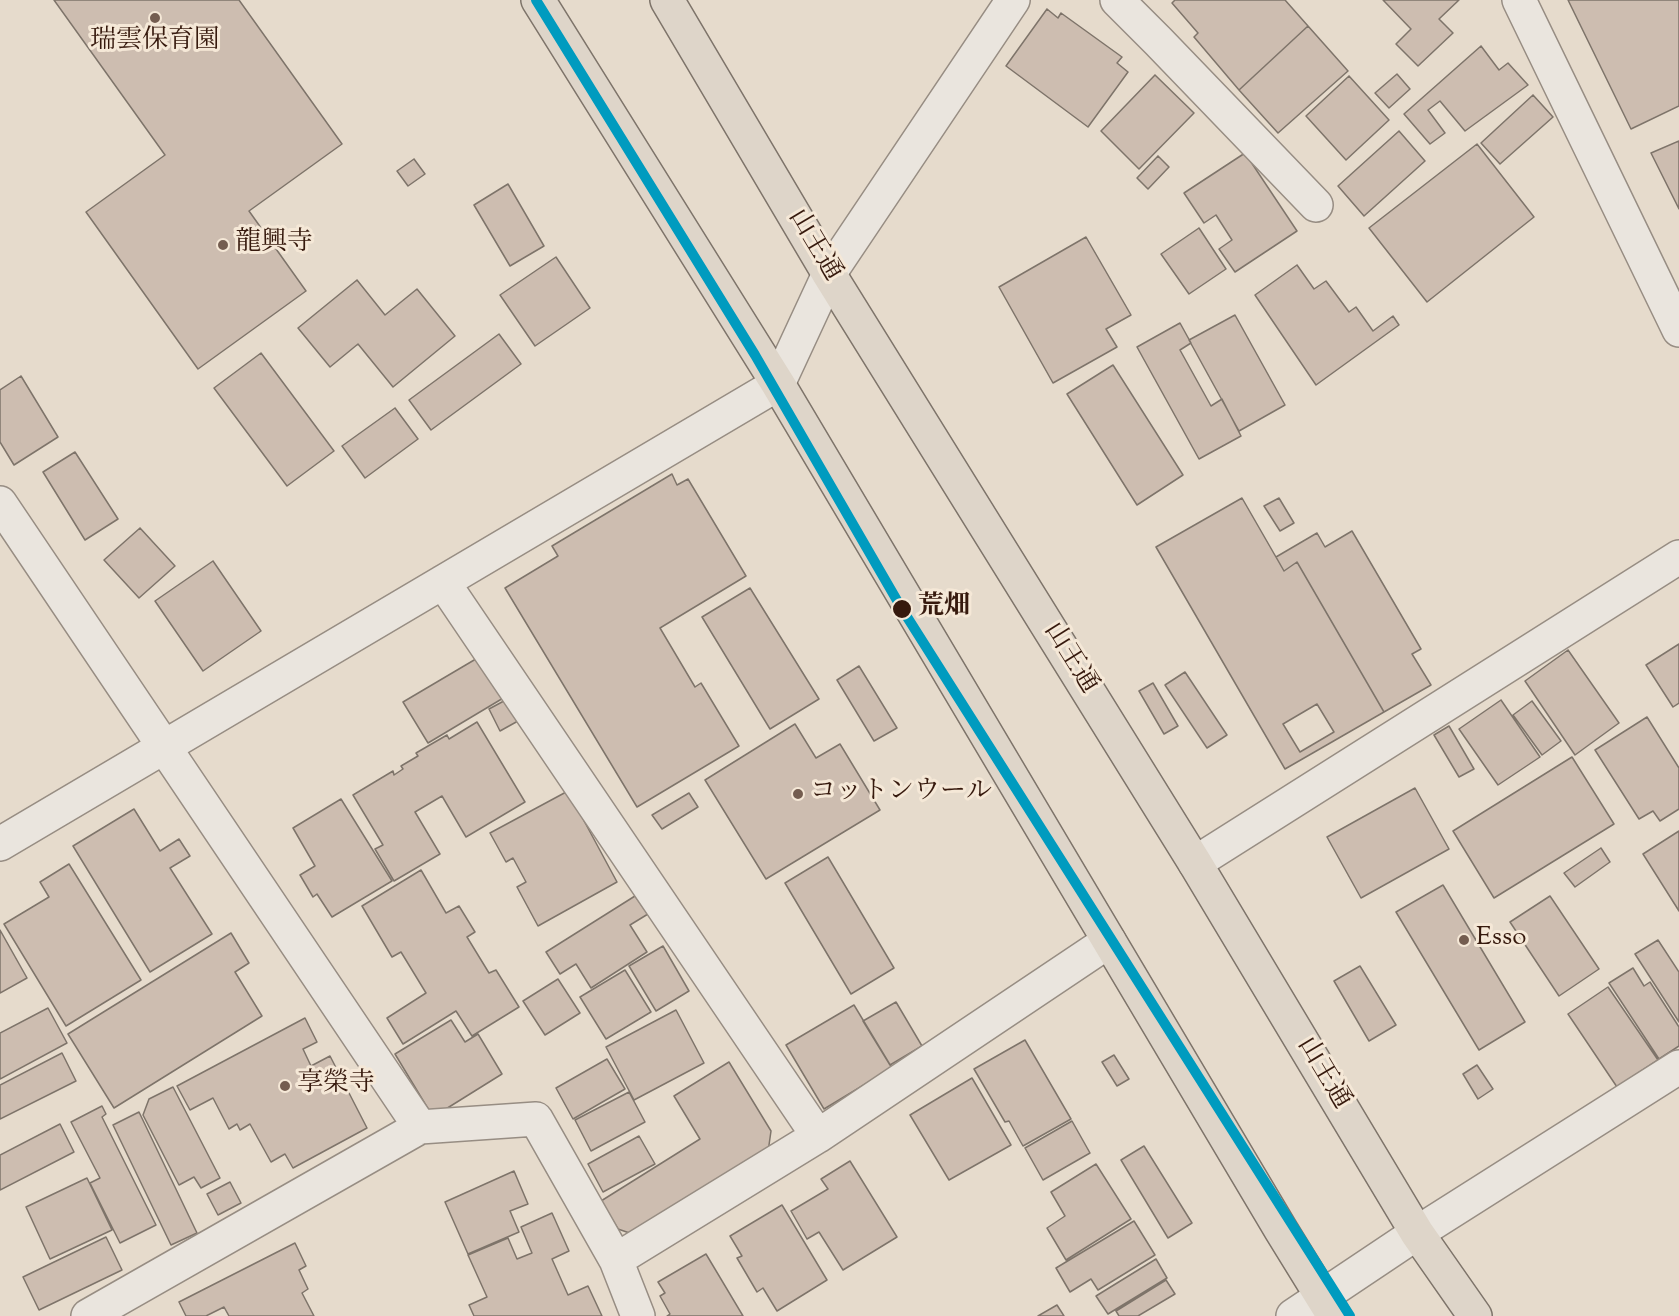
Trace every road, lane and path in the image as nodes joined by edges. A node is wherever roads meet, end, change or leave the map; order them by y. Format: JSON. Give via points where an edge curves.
{"nodes":[{"id":1,"x":538,"y":0,"type":"edge"},
{"id":2,"x":667,"y":0,"type":"edge"},
{"id":3,"x":1013,"y":0,"type":"edge"},
{"id":4,"x":1117,"y":0,"type":"edge"},
{"id":5,"x":1519,"y":0,"type":"edge"},
{"id":6,"x":1316,"y":205,"type":"dead end"},
{"id":7,"x":829,"y":273,"type":"junction"},
{"id":8,"x":1679,"y":330,"type":"edge"},
{"id":9,"x":778,"y":384,"type":"junction"},
{"id":10,"x":0,"y":503,"type":"edge"},
{"id":11,"x":1679,"y":557,"type":"edge"},
{"id":12,"x":443,"y":582,"type":"junction"},
{"id":13,"x":163,"y":748,"type":"junction"},
{"id":14,"x":0,"y":844,"type":"edge"},
{"id":15,"x":1195,"y":863,"type":"junction"},
{"id":16,"x":1109,"y":941,"type":"junction"},
{"id":17,"x":1679,"y":1067,"type":"edge"},
{"id":18,"x":420,"y":1127,"type":"junction"},
{"id":19,"x":818,"y":1136,"type":"junction"},
{"id":20,"x":1417,"y":1233,"type":"junction"},
{"id":21,"x":616,"y":1260,"type":"junction"},
{"id":22,"x":1328,"y":1307,"type":"edge"},
{"id":23,"x":88,"y":1316,"type":"edge"},
{"id":24,"x":638,"y":1316,"type":"edge"},
{"id":25,"x":1293,"y":1316,"type":"edge"},
{"id":26,"x":1475,"y":1316,"type":"edge"}],
"edges":[{"from":1,"to":9,"type":"main road"},
{"from":2,"to":7,"type":"main road","name":"山王通"},
{"from":3,"to":7,"type":"street"},
{"from":4,"to":6,"type":"street"},
{"from":5,"to":8,"type":"street"},
{"from":7,"to":9,"type":"street"},
{"from":7,"to":15,"type":"main road","name":"山王通"},
{"from":9,"to":12,"type":"street"},
{"from":9,"to":16,"type":"main road"},
{"from":10,"to":13,"type":"street"},
{"from":11,"to":15,"type":"street"},
{"from":12,"to":13,"type":"street"},
{"from":12,"to":19,"type":"street"},
{"from":13,"to":14,"type":"street"},
{"from":13,"to":18,"type":"street"},
{"from":15,"to":20,"type":"main road","name":"山王通"},
{"from":16,"to":19,"type":"street"},
{"from":16,"to":22,"type":"main road"},
{"from":17,"to":20,"type":"street"},
{"from":18,"to":21,"type":"street","via":[[536,1119]]},
{"from":18,"to":23,"type":"street"},
{"from":19,"to":21,"type":"street"},
{"from":20,"to":22,"type":"street"},
{"from":20,"to":26,"type":"main road","name":"山王通"},
{"from":21,"to":24,"type":"street"},
{"from":22,"to":25,"type":"street"}]}
